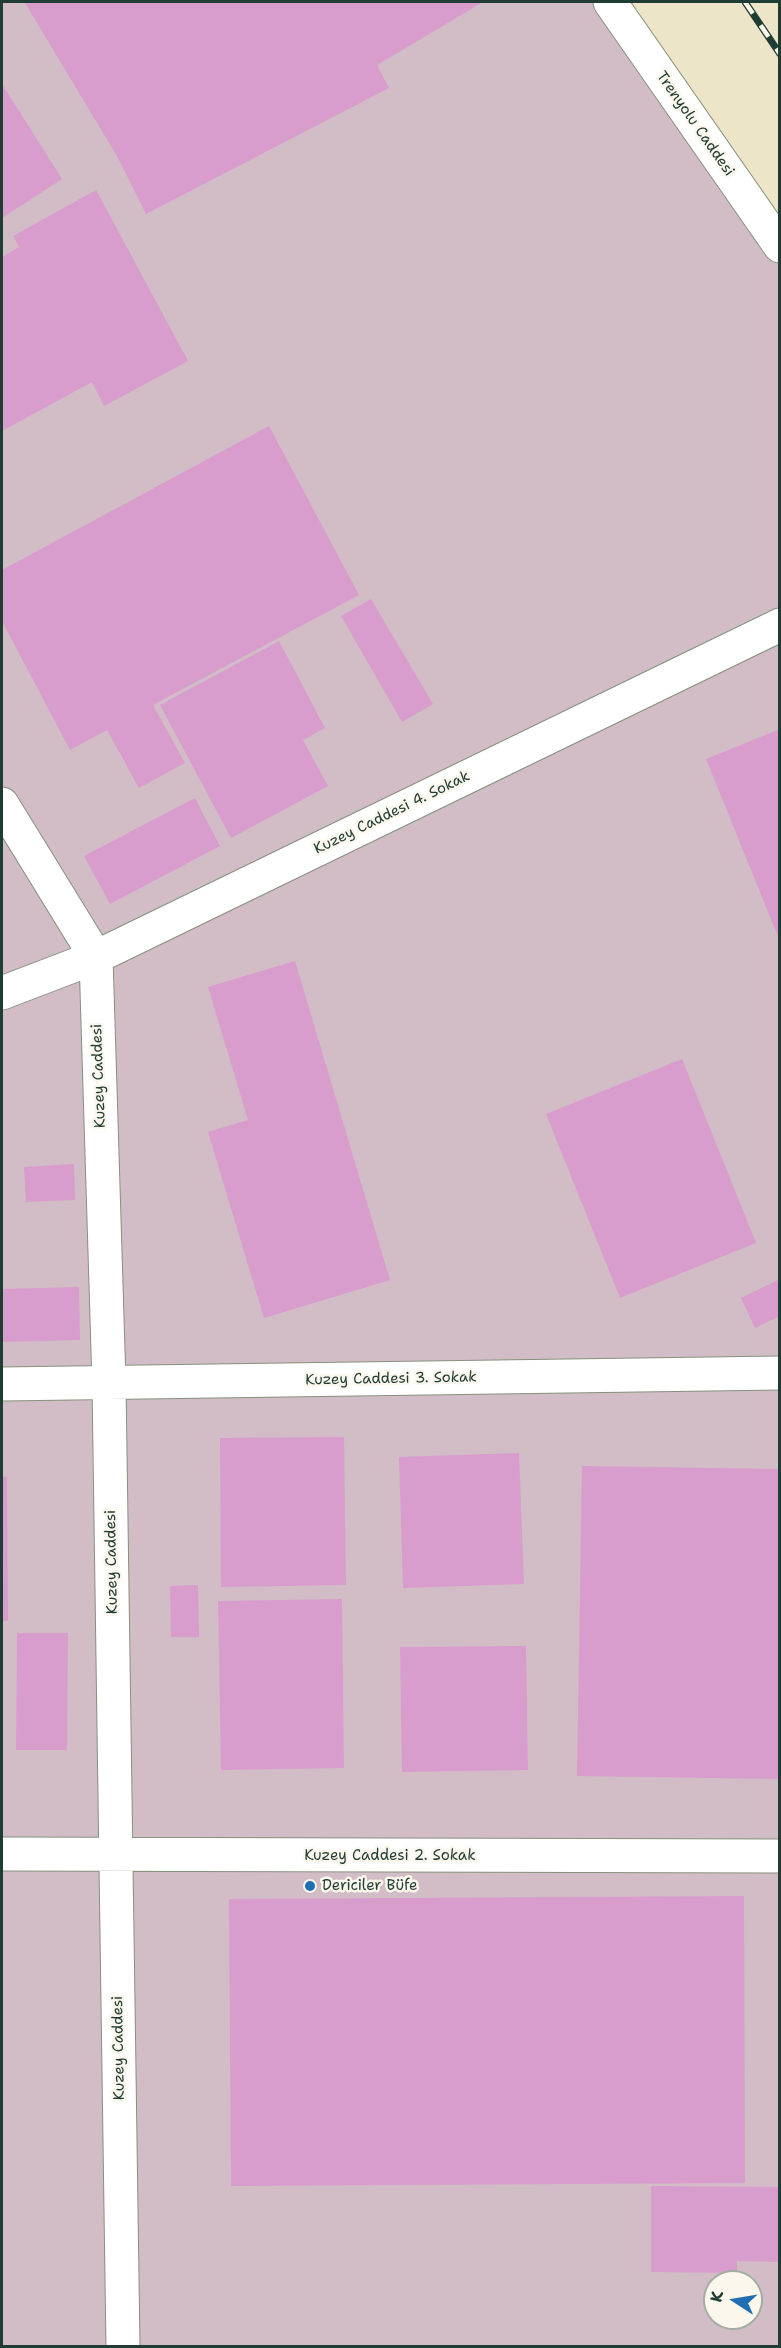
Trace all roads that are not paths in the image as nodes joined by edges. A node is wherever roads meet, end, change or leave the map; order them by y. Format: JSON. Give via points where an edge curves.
{"nodes":[{"id":1,"x":610,"y":2,"type":"edge"},
{"id":2,"x":780,"y":246,"type":"edge"},
{"id":3,"x":780,"y":625,"type":"edge"},
{"id":4,"x":2,"y":804,"type":"edge"},
{"id":5,"x":96,"y":957,"type":"junction"},
{"id":6,"x":2,"y":993,"type":"edge"},
{"id":7,"x":780,"y":1373,"type":"edge"},
{"id":8,"x":109,"y":1383,"type":"junction"},
{"id":9,"x":2,"y":1384,"type":"edge"},
{"id":10,"x":2,"y":1854,"type":"edge"},
{"id":11,"x":117,"y":1856,"type":"junction"},
{"id":12,"x":780,"y":1856,"type":"edge"},
{"id":13,"x":123,"y":2346,"type":"edge"}],
"edges":[{"from":1,"to":2,"type":"street","name":"Trenyolu Caddesi"},
{"from":3,"to":5,"type":"street","name":"Kuzey Caddesi 4. Sokak"},
{"from":4,"to":5,"type":"street","name":"Kuzey Caddesi"},
{"from":5,"to":6,"type":"street","name":"Kuzey Caddesi 4. Sokak"},
{"from":5,"to":8,"type":"street","name":"Kuzey Caddesi"},
{"from":7,"to":8,"type":"street","name":"Kuzey Caddesi 3. Sokak"},
{"from":8,"to":9,"type":"street","name":"Kuzey Caddesi 3. Sokak"},
{"from":8,"to":11,"type":"street","name":"Kuzey Caddesi"},
{"from":10,"to":11,"type":"street","name":"Kuzey Caddesi 2. Sokak"},
{"from":11,"to":12,"type":"street","name":"Kuzey Caddesi 2. Sokak"},
{"from":11,"to":13,"type":"street","name":"Kuzey Caddesi"}]}
